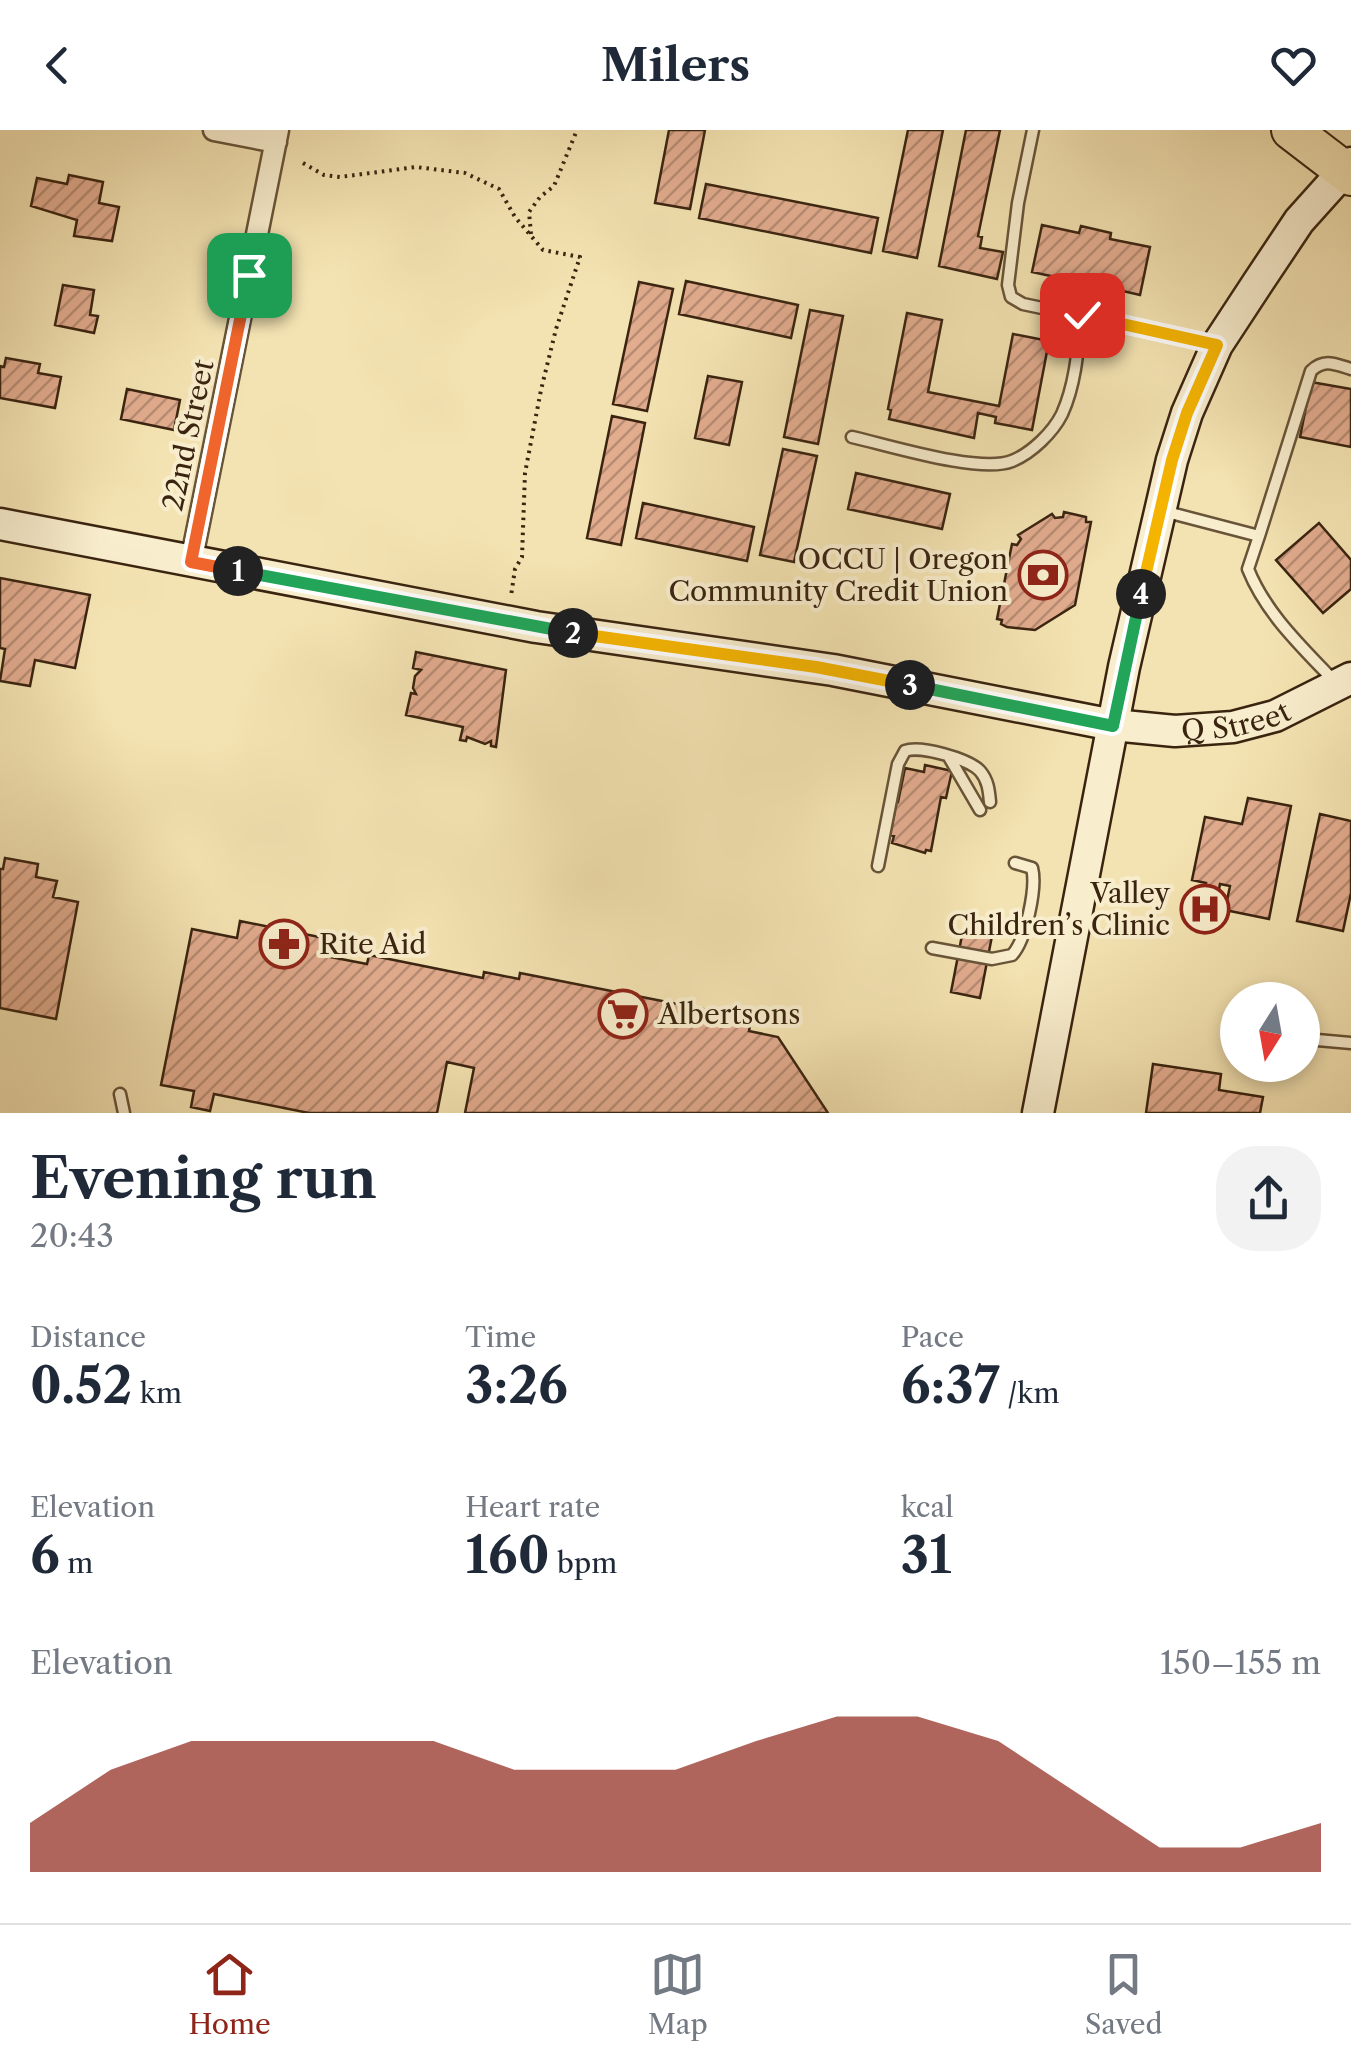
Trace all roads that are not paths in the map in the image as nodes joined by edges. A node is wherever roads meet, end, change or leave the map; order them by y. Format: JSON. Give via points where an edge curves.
{"nodes":[{"id":1,"x":214,"y":130,"type":"edge"},
{"id":2,"x":1033,"y":130,"type":"edge"},
{"id":3,"x":1291,"y":130,"type":"edge"},
{"id":4,"x":277,"y":136,"type":"edge"},
{"id":5,"x":1348,"y":170,"type":"edge"},
{"id":6,"x":1082,"y":315,"type":"junction"},
{"id":7,"x":1217,"y":345,"type":"junction"},
{"id":8,"x":1351,"y":369,"type":"edge"},
{"id":9,"x":852,"y":437,"type":"dead end"},
{"id":10,"x":1160,"y":510,"type":"junction"},
{"id":11,"x":0,"y":524,"type":"edge"},
{"id":12,"x":1260,"y":536,"type":"junction"},
{"id":13,"x":191,"y":562,"type":"junction"},
{"id":14,"x":1345,"y":682,"type":"edge"},
{"id":15,"x":1113,"y":726,"type":"junction"},
{"id":16,"x":949,"y":757,"type":"junction"},
{"id":17,"x":990,"y":802,"type":"dead end"},
{"id":18,"x":980,"y":810,"type":"dead end"},
{"id":19,"x":1015,"y":863,"type":"dead end"},
{"id":20,"x":878,"y":866,"type":"dead end"},
{"id":21,"x":932,"y":948,"type":"dead end"},
{"id":22,"x":1320,"y":1040,"type":"edge"},
{"id":23,"x":1351,"y":1043,"type":"edge"},
{"id":24,"x":120,"y":1094,"type":"dead end"},
{"id":25,"x":124,"y":1113,"type":"edge"},
{"id":26,"x":1038,"y":1113,"type":"edge"}],
"edges":[{"from":1,"to":4,"type":"street"},
{"from":2,"to":6,"type":"lane","via":[[1018,203],[1011,298]]},
{"from":3,"to":5,"type":"highway"},
{"from":4,"to":13,"type":"street","name":"22nd Street"},
{"from":5,"to":7,"type":"main road","via":[[1299,221]]},
{"from":6,"to":7,"type":"lane"},
{"from":6,"to":9,"type":"lane","via":[[1061,416],[1042,442],[1012,461],[988,465]]},
{"from":7,"to":10,"type":"main road","via":[[1187,413]]},
{"from":8,"to":12,"type":"lane","via":[[1326,362],[1311,372]]},
{"from":10,"to":12,"type":"lane"},
{"from":10,"to":15,"type":"main road"},
{"from":11,"to":13,"type":"main road","name":"Q Street"},
{"from":12,"to":14,"type":"lane","via":[[1248,569],[1257,592],[1281,624]]},
{"from":13,"to":15,"type":"main road","name":"Q Street","via":[[507,621],[833,670]]},
{"from":14,"to":15,"type":"main road","name":"Q Street","via":[[1275,716],[1233,727],[1175,732]]},
{"from":15,"to":26,"type":"main road"},
{"from":16,"to":17,"type":"lane","via":[[977,767]]},
{"from":16,"to":18,"type":"lane"},
{"from":16,"to":20,"type":"lane","via":[[918,748],[901,755]]},
{"from":19,"to":21,"type":"lane","via":[[1032,868],[1034,880],[1023,936],[1012,955],[992,959]]},
{"from":22,"to":23,"type":"lane"},
{"from":24,"to":25,"type":"lane"}]}
